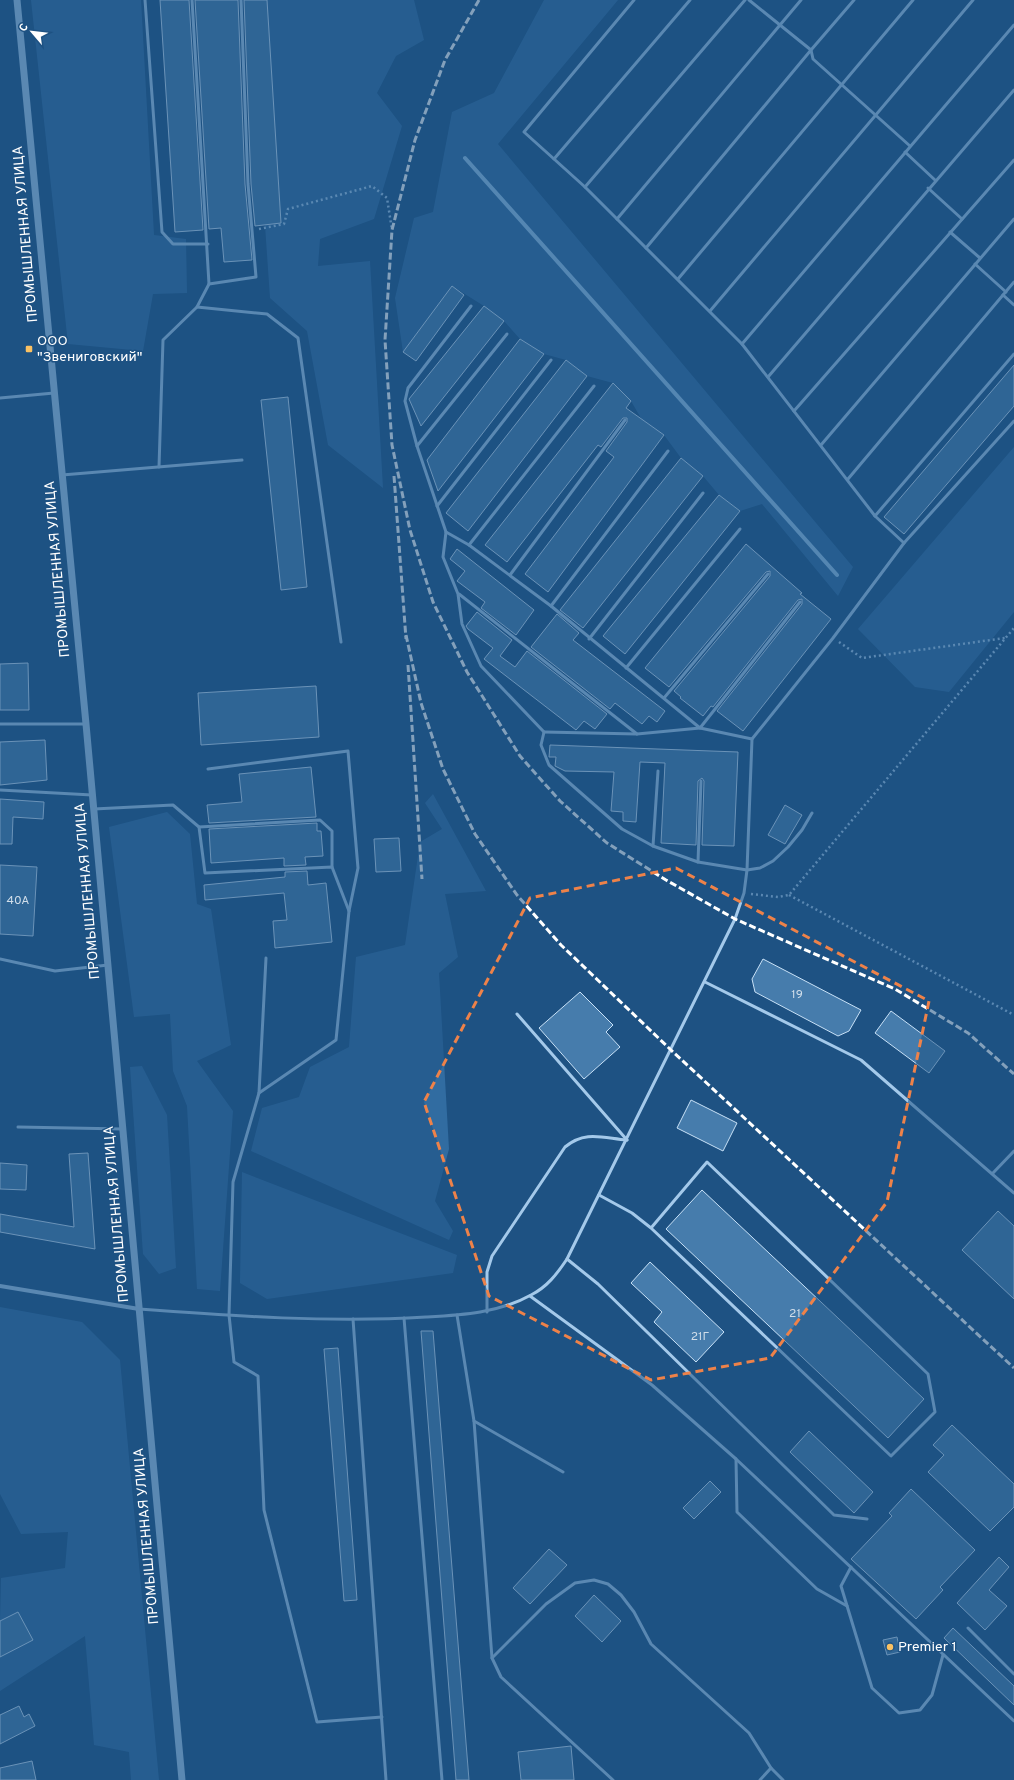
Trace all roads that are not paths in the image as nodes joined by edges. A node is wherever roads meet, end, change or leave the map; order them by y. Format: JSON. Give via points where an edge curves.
{"nodes":[{"id":1,"x":17,"y":0,"type":"edge"},
{"id":2,"x":145,"y":0,"type":"edge"},
{"id":3,"x":192,"y":0,"type":"edge"},
{"id":4,"x":241,"y":0,"type":"edge"},
{"id":5,"x":634,"y":0,"type":"edge"},
{"id":6,"x":690,"y":0,"type":"edge"},
{"id":7,"x":745,"y":0,"type":"edge"},
{"id":8,"x":749,"y":0,"type":"edge"},
{"id":9,"x":801,"y":0,"type":"edge"},
{"id":10,"x":854,"y":0,"type":"edge"},
{"id":11,"x":913,"y":0,"type":"edge"},
{"id":12,"x":973,"y":0,"type":"edge"},
{"id":13,"x":780,"y":24,"type":"junction"},
{"id":14,"x":1014,"y":25,"type":"edge"},
{"id":15,"x":811,"y":50,"type":"junction"},
{"id":16,"x":841,"y":84,"type":"junction"},
{"id":17,"x":1014,"y":90,"type":"edge"},
{"id":18,"x":876,"y":116,"type":"junction"},
{"id":19,"x":910,"y":146,"type":"junction"},
{"id":20,"x":905,"y":152,"type":"junction"},
{"id":21,"x":554,"y":159,"type":"junction"},
{"id":22,"x":1014,"y":160,"type":"edge"},
{"id":23,"x":935,"y":180,"type":"junction"},
{"id":24,"x":585,"y":187,"type":"junction"},
{"id":25,"x":928,"y":188,"type":"junction"},
{"id":26,"x":617,"y":219,"type":"junction"},
{"id":27,"x":962,"y":219,"type":"junction"},
{"id":28,"x":1014,"y":219,"type":"edge"},
{"id":29,"x":950,"y":232,"type":"junction"},
{"id":30,"x":208,"y":244,"type":"junction"},
{"id":31,"x":646,"y":248,"type":"junction"},
{"id":32,"x":980,"y":258,"type":"junction"},
{"id":33,"x":975,"y":264,"type":"junction"},
{"id":34,"x":678,"y":279,"type":"junction"},
{"id":35,"x":1014,"y":282,"type":"edge"},
{"id":36,"x":209,"y":284,"type":"junction"},
{"id":37,"x":1006,"y":292,"type":"junction"},
{"id":38,"x":1003,"y":295,"type":"junction"},
{"id":39,"x":1014,"y":305,"type":"edge"},
{"id":40,"x":470,"y":306,"type":"dead end"},
{"id":41,"x":197,"y":307,"type":"junction"},
{"id":42,"x":710,"y":311,"type":"junction"},
{"id":43,"x":507,"y":334,"type":"dead end"},
{"id":44,"x":742,"y":344,"type":"junction"},
{"id":45,"x":1014,"y":354,"type":"edge"},
{"id":46,"x":551,"y":360,"type":"dead end"},
{"id":47,"x":768,"y":377,"type":"junction"},
{"id":48,"x":594,"y":386,"type":"dead end"},
{"id":49,"x":54,"y":393,"type":"junction"},
{"id":50,"x":0,"y":398,"type":"edge"},
{"id":51,"x":794,"y":411,"type":"junction"},
{"id":52,"x":625,"y":420,"type":"dead end"},
{"id":53,"x":1014,"y":421,"type":"edge"},
{"id":54,"x":821,"y":445,"type":"junction"},
{"id":55,"x":416,"y":446,"type":"junction"},
{"id":56,"x":668,"y":450,"type":"dead end"},
{"id":57,"x":242,"y":460,"type":"dead end"},
{"id":58,"x":159,"y":467,"type":"junction"},
{"id":59,"x":62,"y":475,"type":"junction"},
{"id":60,"x":848,"y":479,"type":"junction"},
{"id":61,"x":703,"y":493,"type":"dead end"},
{"id":62,"x":437,"y":506,"type":"junction"},
{"id":63,"x":875,"y":516,"type":"junction"},
{"id":64,"x":740,"y":529,"type":"dead end"},
{"id":65,"x":446,"y":532,"type":"junction"},
{"id":66,"x":904,"y":543,"type":"junction"},
{"id":67,"x":469,"y":546,"type":"junction"},
{"id":68,"x":768,"y":574,"type":"dead end"},
{"id":69,"x":510,"y":575,"type":"junction"},
{"id":70,"x":458,"y":594,"type":"junction"},
{"id":71,"x":800,"y":602,"type":"dead end"},
{"id":72,"x":551,"y":606,"type":"junction"},
{"id":73,"x":589,"y":639,"type":"junction"},
{"id":74,"x":341,"y":642,"type":"dead end"},
{"id":75,"x":626,"y":668,"type":"junction"},
{"id":76,"x":664,"y":698,"type":"junction"},
{"id":77,"x":0,"y":724,"type":"edge"},
{"id":78,"x":86,"y":724,"type":"junction"},
{"id":79,"x":700,"y":728,"type":"junction"},
{"id":80,"x":544,"y":732,"type":"junction"},
{"id":81,"x":637,"y":734,"type":"junction"},
{"id":82,"x":752,"y":739,"type":"junction"},
{"id":83,"x":208,"y":769,"type":"dead end"},
{"id":84,"x":658,"y":771,"type":"dead end"},
{"id":85,"x":701,"y":781,"type":"dead end"},
{"id":86,"x":0,"y":790,"type":"edge"},
{"id":87,"x":92,"y":795,"type":"junction"},
{"id":88,"x":94,"y":809,"type":"junction"},
{"id":89,"x":812,"y":813,"type":"dead end"},
{"id":90,"x":199,"y":828,"type":"junction"},
{"id":91,"x":653,"y":846,"type":"junction"},
{"id":92,"x":698,"y":862,"type":"junction"},
{"id":93,"x":332,"y":867,"type":"junction"},
{"id":94,"x":747,"y":870,"type":"junction"},
{"id":95,"x":349,"y":911,"type":"junction"},
{"id":96,"x":266,"y":958,"type":"dead end"},
{"id":97,"x":0,"y":959,"type":"edge"},
{"id":98,"x":108,"y":965,"type":"junction"},
{"id":99,"x":705,"y":982,"type":"junction"},
{"id":100,"x":516,"y":1014,"type":"dead end"},
{"id":101,"x":259,"y":1093,"type":"junction"},
{"id":102,"x":18,"y":1127,"type":"dead end"},
{"id":103,"x":123,"y":1129,"type":"junction"},
{"id":104,"x":627,"y":1140,"type":"junction"},
{"id":105,"x":1014,"y":1151,"type":"edge"},
{"id":106,"x":993,"y":1173,"type":"junction"},
{"id":107,"x":1014,"y":1193,"type":"edge"},
{"id":108,"x":599,"y":1195,"type":"junction"},
{"id":109,"x":651,"y":1228,"type":"junction"},
{"id":110,"x":567,"y":1259,"type":"junction"},
{"id":111,"x":0,"y":1286,"type":"edge"},
{"id":112,"x":530,"y":1296,"type":"junction"},
{"id":113,"x":139,"y":1309,"type":"junction"},
{"id":114,"x":487,"y":1312,"type":"junction"},
{"id":115,"x":457,"y":1315,"type":"junction"},
{"id":116,"x":229,"y":1316,"type":"junction"},
{"id":117,"x":404,"y":1318,"type":"junction"},
{"id":118,"x":353,"y":1319,"type":"junction"},
{"id":119,"x":474,"y":1421,"type":"junction"},
{"id":120,"x":736,"y":1459,"type":"junction"},
{"id":121,"x":563,"y":1472,"type":"dead end"},
{"id":122,"x":867,"y":1519,"type":"dead end"},
{"id":123,"x":851,"y":1567,"type":"junction"},
{"id":124,"x":847,"y":1606,"type":"junction"},
{"id":125,"x":968,"y":1628,"type":"dead end"},
{"id":126,"x":943,"y":1655,"type":"junction"},
{"id":127,"x":492,"y":1658,"type":"junction"},
{"id":128,"x":1014,"y":1674,"type":"edge"},
{"id":129,"x":382,"y":1717,"type":"junction"},
{"id":130,"x":1014,"y":1721,"type":"edge"},
{"id":131,"x":771,"y":1768,"type":"junction"},
{"id":132,"x":182,"y":1780,"type":"edge"},
{"id":133,"x":386,"y":1780,"type":"edge"},
{"id":134,"x":442,"y":1780,"type":"edge"},
{"id":135,"x":613,"y":1780,"type":"edge"},
{"id":136,"x":760,"y":1780,"type":"edge"},
{"id":137,"x":784,"y":1780,"type":"edge"}],
"edges":[{"from":1,"to":49,"type":"street","name":"ПРОМЫШЛЕННАЯ УЛИЦА"},
{"from":2,"to":30,"type":"lane","via":[[162,232],[173,244]]},
{"from":3,"to":30,"type":"lane"},
{"from":4,"to":36,"type":"lane","via":[[248,184],[256,276]]},
{"from":5,"to":21,"type":"lane","via":[[524,132]]},
{"from":6,"to":21,"type":"lane"},
{"from":7,"to":24,"type":"lane"},
{"from":8,"to":13,"type":"lane"},
{"from":9,"to":13,"type":"lane"},
{"from":10,"to":15,"type":"lane"},
{"from":11,"to":16,"type":"lane"},
{"from":12,"to":18,"type":"lane"},
{"from":13,"to":15,"type":"lane"},
{"from":13,"to":26,"type":"lane"},
{"from":14,"to":19,"type":"lane"},
{"from":15,"to":16,"type":"lane","via":[[813,59]]},
{"from":15,"to":31,"type":"lane"},
{"from":16,"to":18,"type":"lane"},
{"from":16,"to":34,"type":"lane"},
{"from":17,"to":23,"type":"lane"},
{"from":18,"to":19,"type":"lane"},
{"from":18,"to":42,"type":"lane"},
{"from":19,"to":20,"type":"lane"},
{"from":20,"to":23,"type":"lane"},
{"from":20,"to":44,"type":"lane"},
{"from":21,"to":24,"type":"lane"},
{"from":22,"to":27,"type":"lane"},
{"from":23,"to":25,"type":"lane"},
{"from":24,"to":26,"type":"lane"},
{"from":25,"to":27,"type":"lane"},
{"from":25,"to":47,"type":"lane"},
{"from":26,"to":31,"type":"lane"},
{"from":27,"to":29,"type":"lane"},
{"from":28,"to":32,"type":"lane"},
{"from":29,"to":32,"type":"lane"},
{"from":29,"to":51,"type":"lane"},
{"from":30,"to":36,"type":"lane"},
{"from":31,"to":34,"type":"lane"},
{"from":32,"to":33,"type":"lane"},
{"from":33,"to":37,"type":"lane"},
{"from":33,"to":54,"type":"lane"},
{"from":34,"to":42,"type":"lane"},
{"from":35,"to":37,"type":"lane"},
{"from":36,"to":41,"type":"lane"},
{"from":37,"to":38,"type":"lane"},
{"from":38,"to":39,"type":"lane"},
{"from":38,"to":60,"type":"lane"},
{"from":40,"to":55,"type":"lane","via":[[408,388],[405,401]]},
{"from":41,"to":58,"type":"lane","via":[[163,340]]},
{"from":41,"to":74,"type":"lane","via":[[267,314],[298,338]]},
{"from":42,"to":44,"type":"lane"},
{"from":43,"to":55,"type":"lane"},
{"from":44,"to":47,"type":"lane"},
{"from":45,"to":63,"type":"lane"},
{"from":46,"to":62,"type":"lane"},
{"from":47,"to":51,"type":"lane"},
{"from":48,"to":67,"type":"lane"},
{"from":49,"to":50,"type":"lane"},
{"from":49,"to":59,"type":"street","name":"ПРОМЫШЛЕННАЯ УЛИЦА"},
{"from":51,"to":54,"type":"lane"},
{"from":52,"to":69,"type":"lane"},
{"from":53,"to":66,"type":"lane"},
{"from":54,"to":60,"type":"lane"},
{"from":55,"to":62,"type":"lane"},
{"from":56,"to":72,"type":"lane"},
{"from":57,"to":58,"type":"lane"},
{"from":58,"to":59,"type":"lane"},
{"from":59,"to":78,"type":"street","name":"ПРОМЫШЛЕННАЯ УЛИЦА"},
{"from":60,"to":63,"type":"lane"},
{"from":61,"to":73,"type":"lane"},
{"from":62,"to":65,"type":"lane"},
{"from":63,"to":66,"type":"lane"},
{"from":64,"to":75,"type":"lane"},
{"from":65,"to":67,"type":"lane"},
{"from":65,"to":70,"type":"lane","via":[[443,557]]},
{"from":66,"to":82,"type":"lane","via":[[833,638]]},
{"from":67,"to":69,"type":"lane"},
{"from":68,"to":76,"type":"lane"},
{"from":69,"to":72,"type":"lane"},
{"from":70,"to":80,"type":"lane","via":[[462,624],[481,666]]},
{"from":70,"to":81,"type":"lane"},
{"from":71,"to":79,"type":"lane"},
{"from":72,"to":73,"type":"lane"},
{"from":73,"to":75,"type":"lane"},
{"from":75,"to":76,"type":"lane"},
{"from":76,"to":79,"type":"lane"},
{"from":77,"to":78,"type":"lane"},
{"from":78,"to":87,"type":"street","name":"ПРОМЫШЛЕННАЯ УЛИЦА"},
{"from":79,"to":81,"type":"lane"},
{"from":79,"to":82,"type":"lane"},
{"from":80,"to":81,"type":"lane"},
{"from":80,"to":91,"type":"lane","via":[[541,745],[549,766],[622,830]]},
{"from":82,"to":94,"type":"lane"},
{"from":83,"to":95,"type":"lane","via":[[348,751],[358,868]]},
{"from":84,"to":91,"type":"lane"},
{"from":85,"to":92,"type":"lane"},
{"from":86,"to":87,"type":"lane"},
{"from":87,"to":88,"type":"street","name":"ПРОМЫШЛЕННАЯ УЛИЦА"},
{"from":88,"to":90,"type":"lane","via":[[173,804]]},
{"from":88,"to":98,"type":"street","name":"ПРОМЫШЛЕННАЯ УЛИЦА"},
{"from":89,"to":94,"type":"lane","via":[[802,830],[773,861],[760,868]]},
{"from":90,"to":93,"type":"lane","via":[[205,873]]},
{"from":90,"to":93,"type":"lane","via":[[320,820],[332,831]]},
{"from":91,"to":92,"type":"lane"},
{"from":92,"to":94,"type":"lane"},
{"from":93,"to":95,"type":"lane"},
{"from":94,"to":99,"type":"lane","via":[[744,893],[735,919]]},
{"from":95,"to":101,"type":"lane","via":[[336,1040]]},
{"from":96,"to":101,"type":"lane"},
{"from":97,"to":98,"type":"lane","via":[[55,971]]},
{"from":98,"to":103,"type":"street","name":"ПРОМЫШЛЕННАЯ УЛИЦА"},
{"from":99,"to":104,"type":"lane"},
{"from":99,"to":106,"type":"lane","via":[[861,1060]]},
{"from":100,"to":104,"type":"lane"},
{"from":101,"to":116,"type":"lane","via":[[233,1182]]},
{"from":102,"to":103,"type":"lane"},
{"from":103,"to":113,"type":"street","name":"ПРОМЫШЛЕННАЯ УЛИЦА"},
{"from":104,"to":108,"type":"lane"},
{"from":104,"to":114,"type":"lane","via":[[588,1136],[575,1139],[565,1147],[492,1256],[487,1272]]},
{"from":105,"to":106,"type":"lane"},
{"from":106,"to":107,"type":"lane"},
{"from":108,"to":109,"type":"lane","via":[[632,1213]]},
{"from":108,"to":110,"type":"lane"},
{"from":109,"to":109,"type":"lane","via":[[891,1456],[935,1412],[928,1374],[707,1162]]},
{"from":110,"to":112,"type":"lane","via":[[545,1286]]},
{"from":110,"to":122,"type":"lane","via":[[598,1284],[834,1515]]},
{"from":111,"to":113,"type":"street"},
{"from":112,"to":114,"type":"lane"},
{"from":112,"to":120,"type":"lane","via":[[652,1386]]},
{"from":113,"to":116,"type":"lane"},
{"from":113,"to":132,"type":"street","name":"ПРОМЫШЛЕННАЯ УЛИЦА"},
{"from":114,"to":115,"type":"lane"},
{"from":115,"to":117,"type":"lane"},
{"from":115,"to":119,"type":"lane"},
{"from":116,"to":118,"type":"lane"},
{"from":116,"to":129,"type":"lane","via":[[234,1362],[258,1376],[264,1510],[317,1722]]},
{"from":117,"to":118,"type":"lane"},
{"from":117,"to":134,"type":"lane"},
{"from":118,"to":129,"type":"lane"},
{"from":119,"to":121,"type":"lane"},
{"from":119,"to":127,"type":"lane"},
{"from":120,"to":123,"type":"lane"},
{"from":120,"to":124,"type":"lane","via":[[737,1512],[817,1589]]},
{"from":123,"to":124,"type":"lane","via":[[841,1586]]},
{"from":123,"to":126,"type":"lane"},
{"from":124,"to":126,"type":"lane","via":[[872,1688],[899,1713],[920,1710],[932,1695]]},
{"from":125,"to":128,"type":"lane"},
{"from":126,"to":130,"type":"lane"},
{"from":127,"to":131,"type":"lane","via":[[546,1604],[575,1583],[594,1580],[608,1584],[621,1595],[634,1612],[652,1644],[749,1733]]},
{"from":127,"to":135,"type":"lane","via":[[502,1677]]},
{"from":129,"to":133,"type":"lane"},
{"from":131,"to":136,"type":"lane"},
{"from":131,"to":137,"type":"lane"}]}
